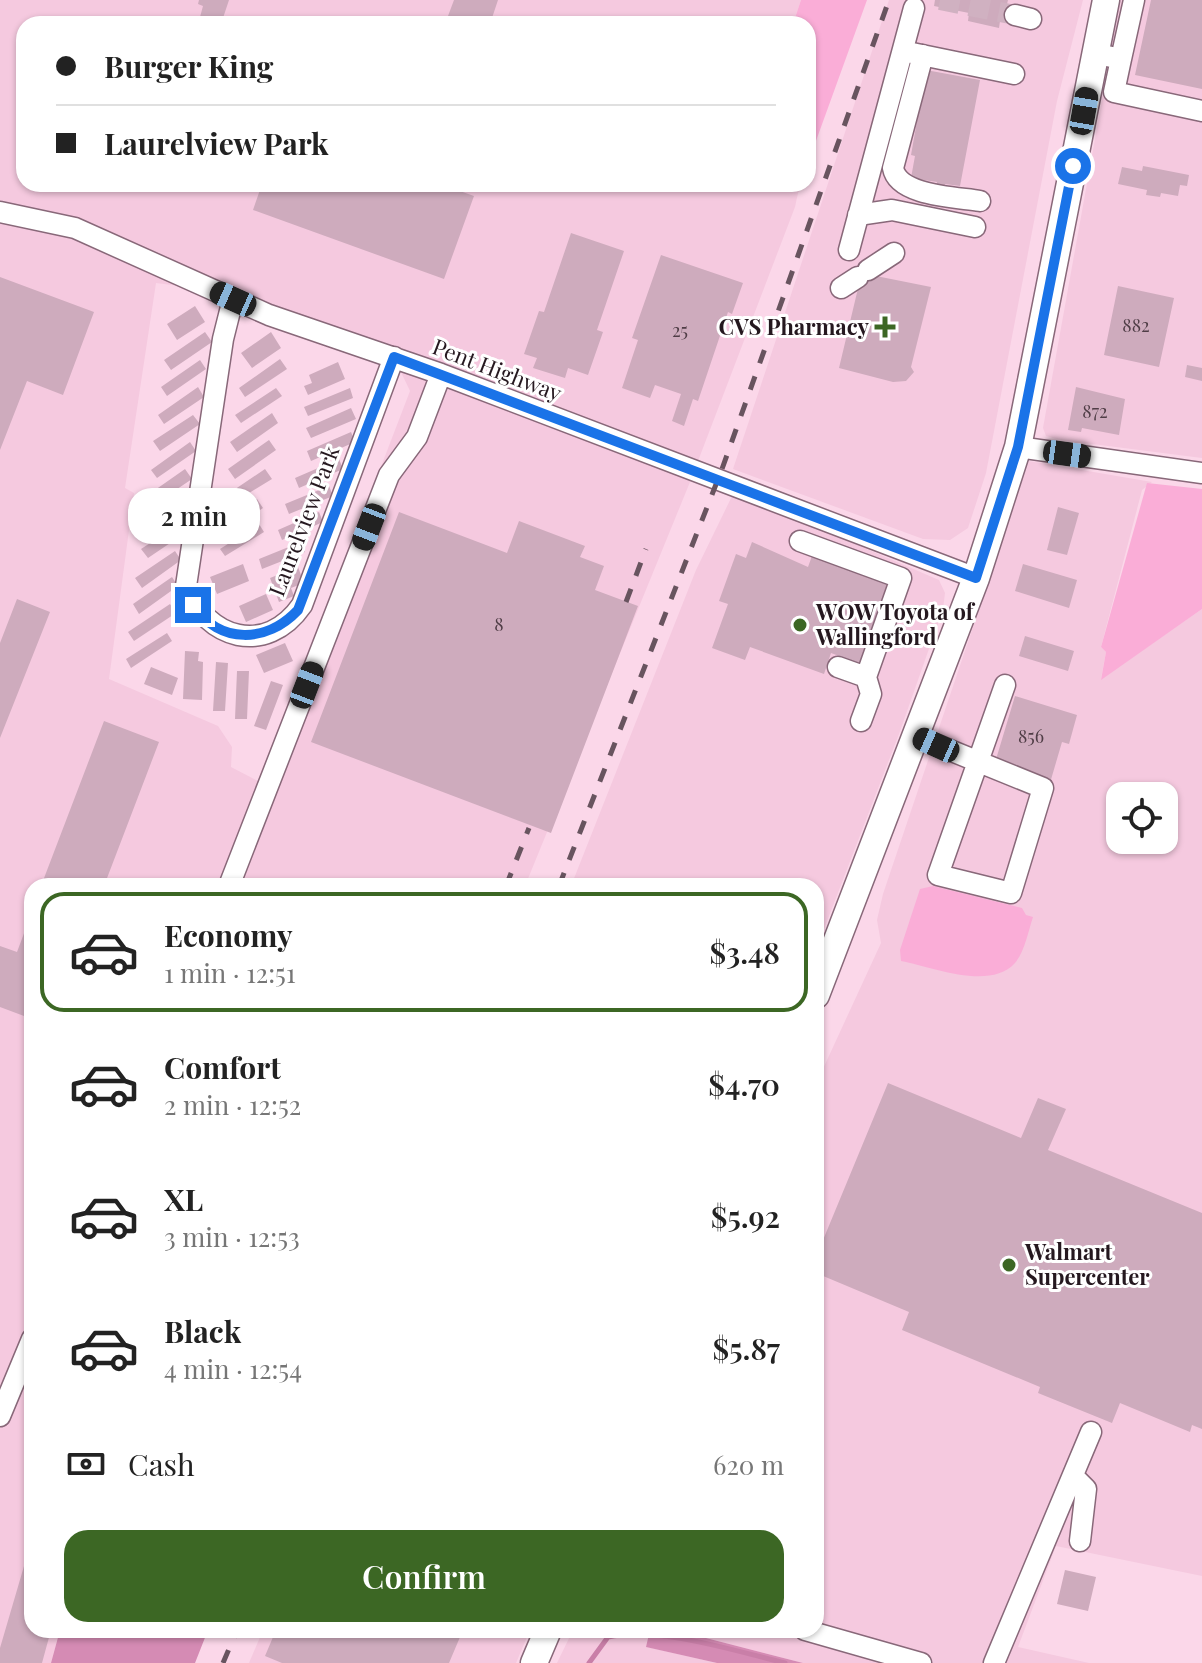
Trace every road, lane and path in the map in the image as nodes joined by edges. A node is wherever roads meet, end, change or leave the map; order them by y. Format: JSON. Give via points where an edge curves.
{"nodes":[{"id":1,"x":1106,"y":0,"type":"edge"},
{"id":2,"x":1134,"y":0,"type":"edge"},
{"id":3,"x":914,"y":8,"type":"dead end"},
{"id":4,"x":914,"y":53,"type":"junction"},
{"id":5,"x":1108,"y":56,"type":"junction"},
{"id":6,"x":1014,"y":74,"type":"dead end"},
{"id":7,"x":1202,"y":111,"type":"edge"},
{"id":8,"x":886,"y":156,"type":"junction"},
{"id":9,"x":980,"y":201,"type":"dead end"},
{"id":10,"x":0,"y":212,"type":"edge"},
{"id":11,"x":858,"y":215,"type":"junction"},
{"id":12,"x":975,"y":227,"type":"dead end"},
{"id":13,"x":849,"y":250,"type":"dead end"},
{"id":14,"x":894,"y":253,"type":"dead end"},
{"id":15,"x":856,"y":278,"type":"dead end"},
{"id":16,"x":233,"y":299,"type":"junction"},
{"id":17,"x":394,"y":357,"type":"junction"},
{"id":18,"x":441,"y":374,"type":"junction"},
{"id":19,"x":1018,"y":447,"type":"junction"},
{"id":20,"x":1202,"y":473,"type":"edge"},
{"id":21,"x":800,"y":541,"type":"dead end"},
{"id":22,"x":976,"y":578,"type":"junction"},
{"id":23,"x":838,"y":667,"type":"dead end"},
{"id":24,"x":866,"y":677,"type":"junction"},
{"id":25,"x":1005,"y":685,"type":"dead end"},
{"id":26,"x":861,"y":721,"type":"dead end"},
{"id":27,"x":915,"y":736,"type":"junction"},
{"id":28,"x":977,"y":763,"type":"junction"},
{"id":29,"x":232,"y":878,"type":"edge"},
{"id":30,"x":824,"y":958,"type":"edge"},
{"id":31,"x":24,"y":1358,"type":"edge"},
{"id":32,"x":0,"y":1416,"type":"edge"},
{"id":33,"x":1091,"y":1432,"type":"dead end"},
{"id":34,"x":1073,"y":1476,"type":"junction"},
{"id":35,"x":1080,"y":1541,"type":"dead end"},
{"id":36,"x":824,"y":1635,"type":"edge"},
{"id":37,"x":545,"y":1638,"type":"edge"},
{"id":38,"x":534,"y":1663,"type":"edge"},
{"id":39,"x":921,"y":1663,"type":"edge"},
{"id":40,"x":994,"y":1663,"type":"edge"}],
"edges":[{"from":1,"to":5,"type":"main road"},
{"from":2,"to":5,"type":"street"},
{"from":3,"to":4,"type":"street"},
{"from":4,"to":6,"type":"street"},
{"from":4,"to":8,"type":"street"},
{"from":5,"to":7,"type":"street","via":[[1114,92]]},
{"from":5,"to":19,"type":"main road"},
{"from":8,"to":9,"type":"street","via":[[899,183]]},
{"from":8,"to":11,"type":"street"},
{"from":10,"to":16,"type":"street","name":"Pent Highway","via":[[75,228]]},
{"from":11,"to":12,"type":"street","via":[[892,210]]},
{"from":11,"to":13,"type":"street"},
{"from":14,"to":15,"type":"street"},
{"from":16,"to":17,"type":"street","name":"Pent Highway"},
{"from":16,"to":17,"type":"street","name":"Laurelview Park","via":[[186,586],[198,612],[226,632],[267,633],[302,605]]},
{"from":17,"to":18,"type":"street","name":"Pent Highway"},
{"from":18,"to":22,"type":"street","name":"Pent Highway"},
{"from":18,"to":29,"type":"street","via":[[417,437],[389,475]]},
{"from":19,"to":20,"type":"street"},
{"from":19,"to":22,"type":"main road"},
{"from":21,"to":24,"type":"street","via":[[901,578]]},
{"from":22,"to":27,"type":"main road"},
{"from":23,"to":24,"type":"street"},
{"from":24,"to":26,"type":"street","via":[[871,694]]},
{"from":25,"to":28,"type":"street"},
{"from":27,"to":28,"type":"street"},
{"from":27,"to":30,"type":"main road"},
{"from":28,"to":28,"type":"street","via":[[1043,788],[1011,893],[938,875]]},
{"from":31,"to":32,"type":"street"},
{"from":33,"to":34,"type":"street"},
{"from":34,"to":35,"type":"street","via":[[1086,1489]]},
{"from":34,"to":40,"type":"street"},
{"from":36,"to":39,"type":"street"},
{"from":37,"to":38,"type":"main road"}]}
